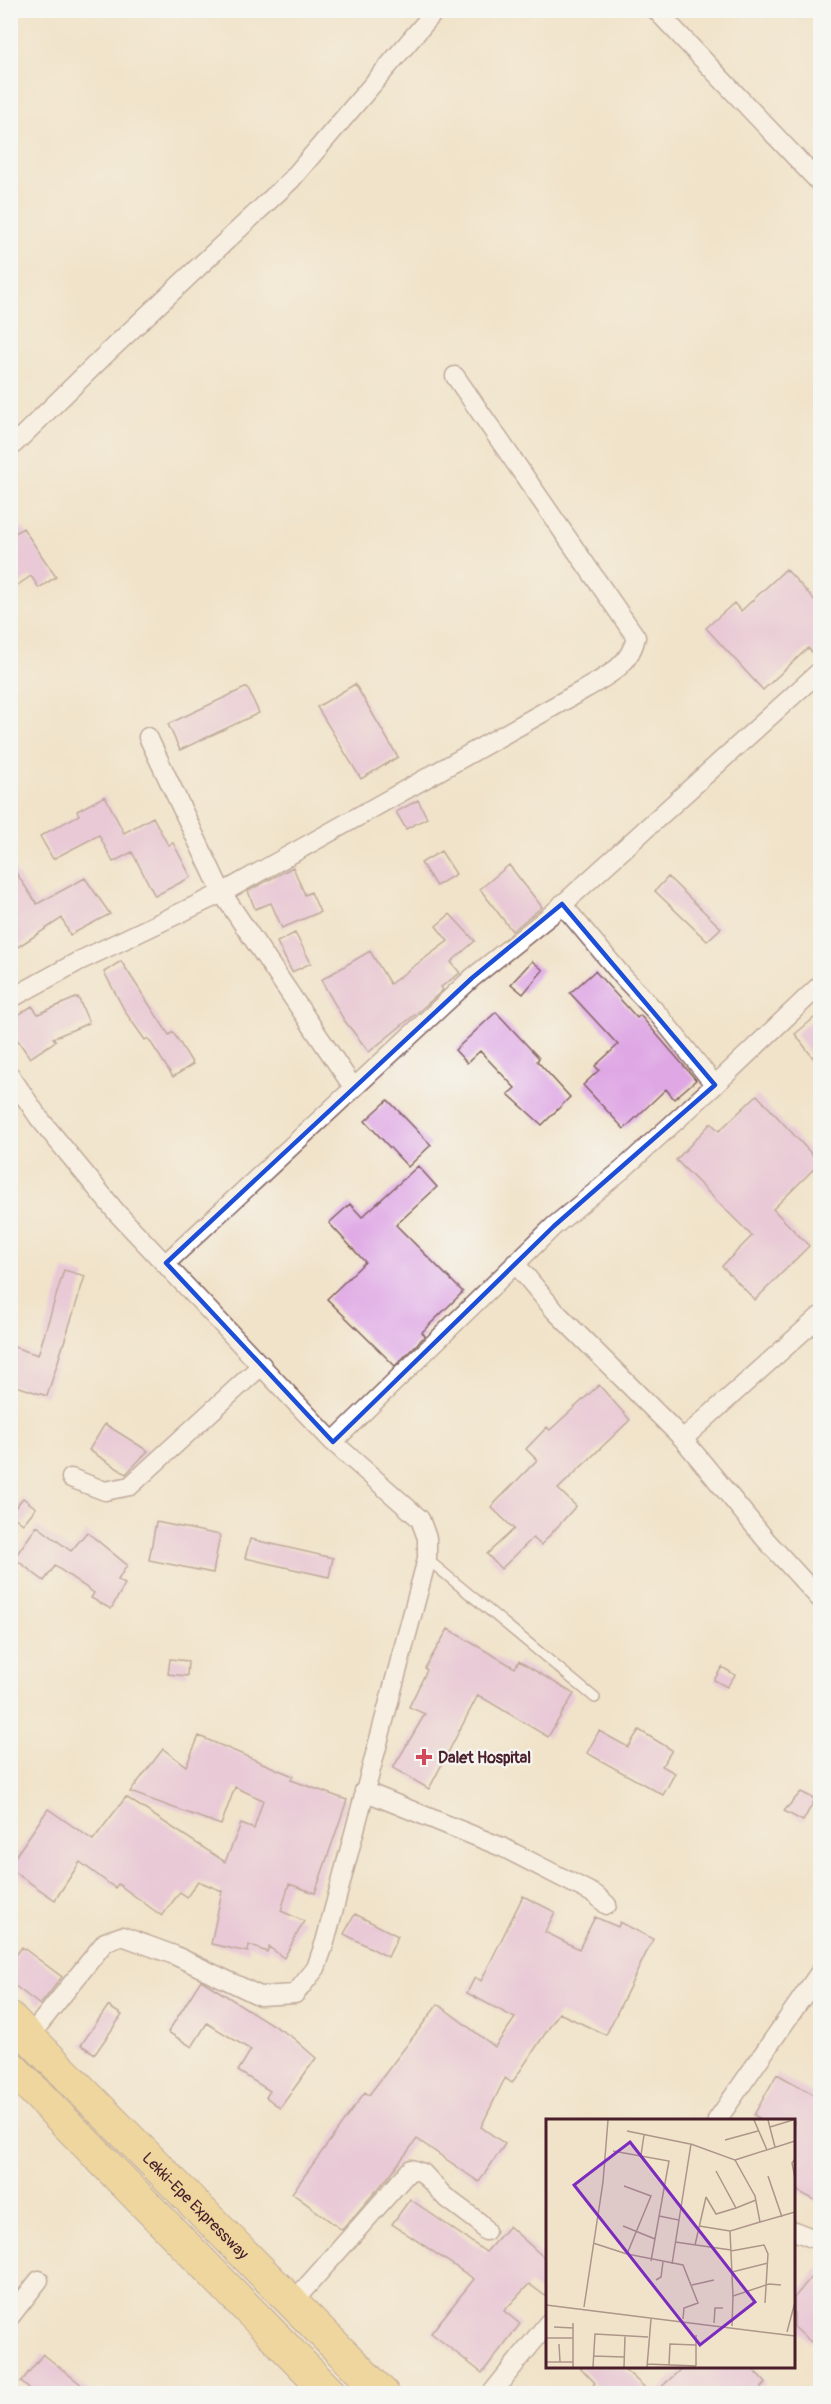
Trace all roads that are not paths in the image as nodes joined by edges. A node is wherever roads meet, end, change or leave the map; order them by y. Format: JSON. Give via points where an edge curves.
{"nodes":[{"id":1,"x":436,"y":10,"type":"edge"},
{"id":2,"x":656,"y":10,"type":"edge"},
{"id":3,"x":820,"y":183,"type":"edge"},
{"id":4,"x":455,"y":376,"type":"dead end"},
{"id":5,"x":10,"y":448,"type":"edge"},
{"id":6,"x":820,"y":671,"type":"edge"},
{"id":7,"x":148,"y":737,"type":"dead end"},
{"id":8,"x":222,"y":893,"type":"junction"},
{"id":9,"x":562,"y":904,"type":"junction"},
{"id":10,"x":820,"y":985,"type":"edge"},
{"id":11,"x":10,"y":999,"type":"edge"},
{"id":12,"x":10,"y":1075,"type":"edge"},
{"id":13,"x":715,"y":1085,"type":"junction"},
{"id":14,"x":353,"y":1087,"type":"junction"},
{"id":15,"x":166,"y":1263,"type":"junction"},
{"id":16,"x":515,"y":1263,"type":"junction"},
{"id":17,"x":820,"y":1316,"type":"edge"},
{"id":18,"x":262,"y":1365,"type":"junction"},
{"id":19,"x":683,"y":1439,"type":"junction"},
{"id":20,"x":333,"y":1442,"type":"junction"},
{"id":21,"x":71,"y":1478,"type":"dead end"},
{"id":22,"x":427,"y":1559,"type":"junction"},
{"id":23,"x":820,"y":1599,"type":"edge"},
{"id":24,"x":595,"y":1698,"type":"dead end"},
{"id":25,"x":364,"y":1791,"type":"junction"},
{"id":26,"x":607,"y":1905,"type":"dead end"},
{"id":27,"x":820,"y":1972,"type":"edge"},
{"id":28,"x":20,"y":2027,"type":"edge"},
{"id":29,"x":10,"y":2066,"type":"edge"},
{"id":30,"x":718,"y":2119,"type":"edge"},
{"id":31,"x":486,"y":2231,"type":"dead end"},
{"id":32,"x":795,"y":2231,"type":"edge"},
{"id":33,"x":820,"y":2241,"type":"edge"},
{"id":34,"x":39,"y":2280,"type":"dead end"},
{"id":35,"x":293,"y":2302,"type":"junction"},
{"id":36,"x":10,"y":2317,"type":"edge"},
{"id":37,"x":546,"y":2325,"type":"edge"},
{"id":38,"x":331,"y":2394,"type":"edge"},
{"id":39,"x":383,"y":2394,"type":"edge"},
{"id":40,"x":491,"y":2394,"type":"edge"}],
"edges":[{"from":1,"to":5,"type":"street","via":[[291,180]]},
{"from":2,"to":3,"type":"street"},
{"from":4,"to":8,"type":"street","via":[[636,637],[633,654],[612,673],[583,690]]},
{"from":6,"to":9,"type":"street"},
{"from":7,"to":8,"type":"street"},
{"from":8,"to":11,"type":"street","via":[[79,961]]},
{"from":8,"to":14,"type":"street"},
{"from":9,"to":13,"type":"street"},
{"from":9,"to":14,"type":"street","via":[[472,978]]},
{"from":10,"to":13,"type":"street"},
{"from":12,"to":15,"type":"street","via":[[74,1162]]},
{"from":13,"to":16,"type":"street"},
{"from":14,"to":15,"type":"street"},
{"from":15,"to":18,"type":"street"},
{"from":16,"to":19,"type":"street","via":[[555,1311]]},
{"from":16,"to":20,"type":"street"},
{"from":17,"to":19,"type":"street"},
{"from":18,"to":20,"type":"street"},
{"from":18,"to":21,"type":"street","via":[[130,1486],[105,1491]]},
{"from":19,"to":23,"type":"street"},
{"from":20,"to":22,"type":"street","via":[[420,1519],[427,1538]]},
{"from":22,"to":24,"type":"lane"},
{"from":22,"to":25,"type":"street"},
{"from":25,"to":26,"type":"street","via":[[504,1848],[596,1895]]},
{"from":25,"to":28,"type":"street","via":[[325,1942],[316,1968],[295,1994],[260,1996],[174,1955],[122,1936],[105,1942]]},
{"from":27,"to":30,"type":"street"},
{"from":28,"to":35,"type":"highway","name":"Lekki-Epe Expressway"},
{"from":29,"to":38,"type":"highway"},
{"from":31,"to":35,"type":"street","via":[[423,2173],[411,2169]]},
{"from":32,"to":33,"type":"street"},
{"from":34,"to":36,"type":"street"},
{"from":35,"to":39,"type":"highway","name":"Lekki-Epe Expressway"},
{"from":37,"to":40,"type":"street"}]}
